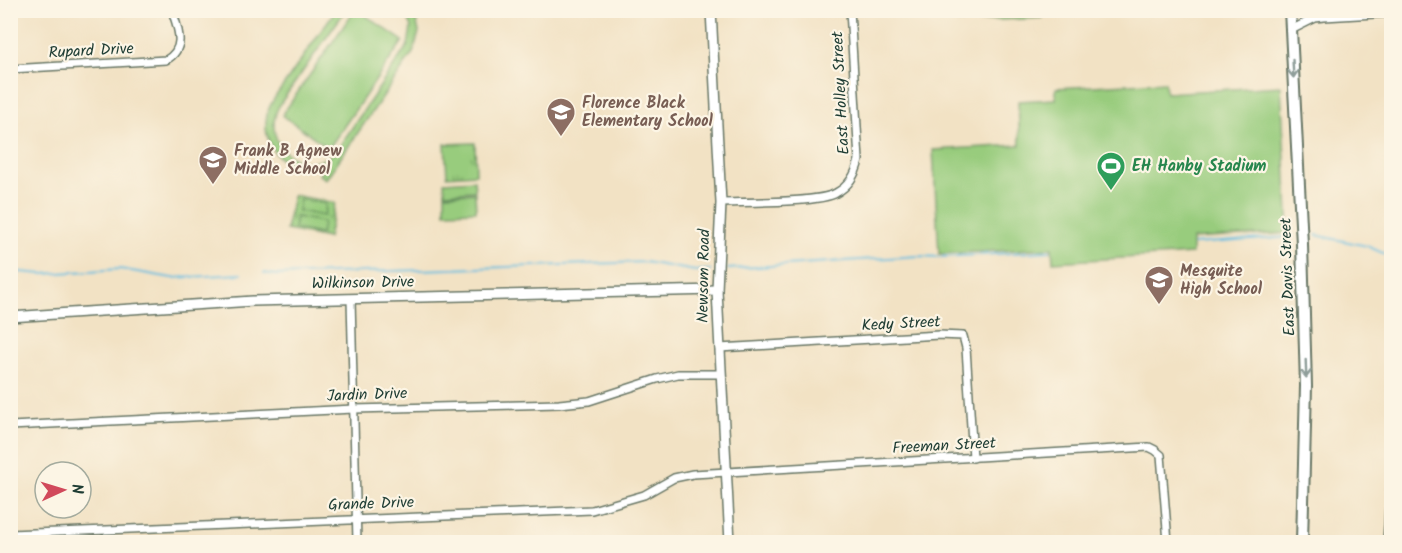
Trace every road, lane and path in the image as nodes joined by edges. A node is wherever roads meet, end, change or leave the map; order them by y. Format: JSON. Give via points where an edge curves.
{"nodes":[{"id":1,"x":172,"y":10,"type":"edge"},
{"id":2,"x":711,"y":10,"type":"edge"},
{"id":3,"x":850,"y":10,"type":"edge"},
{"id":4,"x":1290,"y":10,"type":"edge"},
{"id":5,"x":1392,"y":12,"type":"edge"},
{"id":6,"x":1291,"y":30,"type":"junction"},
{"id":7,"x":10,"y":69,"type":"edge"},
{"id":8,"x":721,"y":203,"type":"junction"},
{"id":9,"x":717,"y":290,"type":"junction"},
{"id":10,"x":351,"y":299,"type":"junction"},
{"id":11,"x":10,"y":317,"type":"edge"},
{"id":12,"x":719,"y":348,"type":"junction"},
{"id":13,"x":721,"y":374,"type":"junction"},
{"id":14,"x":354,"y":409,"type":"junction"},
{"id":15,"x":10,"y":426,"type":"edge"},
{"id":16,"x":973,"y":458,"type":"junction"},
{"id":17,"x":726,"y":472,"type":"junction"},
{"id":18,"x":1392,"y":490,"type":"edge"},
{"id":19,"x":357,"y":518,"type":"junction"},
{"id":20,"x":10,"y":534,"type":"edge"},
{"id":21,"x":357,"y":543,"type":"edge"},
{"id":22,"x":730,"y":543,"type":"edge"},
{"id":23,"x":1168,"y":543,"type":"edge"},
{"id":24,"x":1302,"y":543,"type":"edge"},
{"id":25,"x":1389,"y":543,"type":"edge"}],
"edges":[{"from":1,"to":7,"type":"street","name":"Rupard Drive","via":[[180,40],[172,56],[161,61]]},
{"from":2,"to":8,"type":"street","name":"Newsom Road"},
{"from":3,"to":8,"type":"street","name":"East Holley Street","via":[[859,160],[846,187],[834,195],[813,199]]},
{"from":4,"to":6,"type":"main road","name":"East Davis Street"},
{"from":5,"to":6,"type":"street","via":[[1324,16]]},
{"from":6,"to":24,"type":"main road","name":"East Davis Street","one_way":true,"via":[[1306,386]]},
{"from":8,"to":9,"type":"street","name":"Newsom Road"},
{"from":9,"to":10,"type":"street","name":"Wilkinson Drive"},
{"from":9,"to":12,"type":"street","name":"Newsom Road"},
{"from":10,"to":11,"type":"street","name":"Wilkinson Drive","via":[[254,301]]},
{"from":10,"to":14,"type":"street"},
{"from":12,"to":13,"type":"street","name":"Newsom Road"},
{"from":12,"to":16,"type":"street","name":"Kedy Street","via":[[963,336]]},
{"from":13,"to":14,"type":"street","name":"Jardin Drive","via":[[668,376],[589,401],[569,403]]},
{"from":13,"to":17,"type":"street","name":"Newsom Road"},
{"from":14,"to":15,"type":"street","name":"Jardin Drive"},
{"from":14,"to":19,"type":"street"},
{"from":16,"to":17,"type":"street","name":"Freeman Street"},
{"from":16,"to":23,"type":"street","name":"Freeman Street","via":[[1149,447],[1161,455]]},
{"from":17,"to":19,"type":"street","name":"Grande Drive","via":[[674,478],[644,495],[592,510]]},
{"from":17,"to":22,"type":"street","name":"Newsom Road"},
{"from":18,"to":25,"type":"main road"},
{"from":19,"to":20,"type":"street","name":"Grande Drive"},
{"from":19,"to":21,"type":"street"}]}
